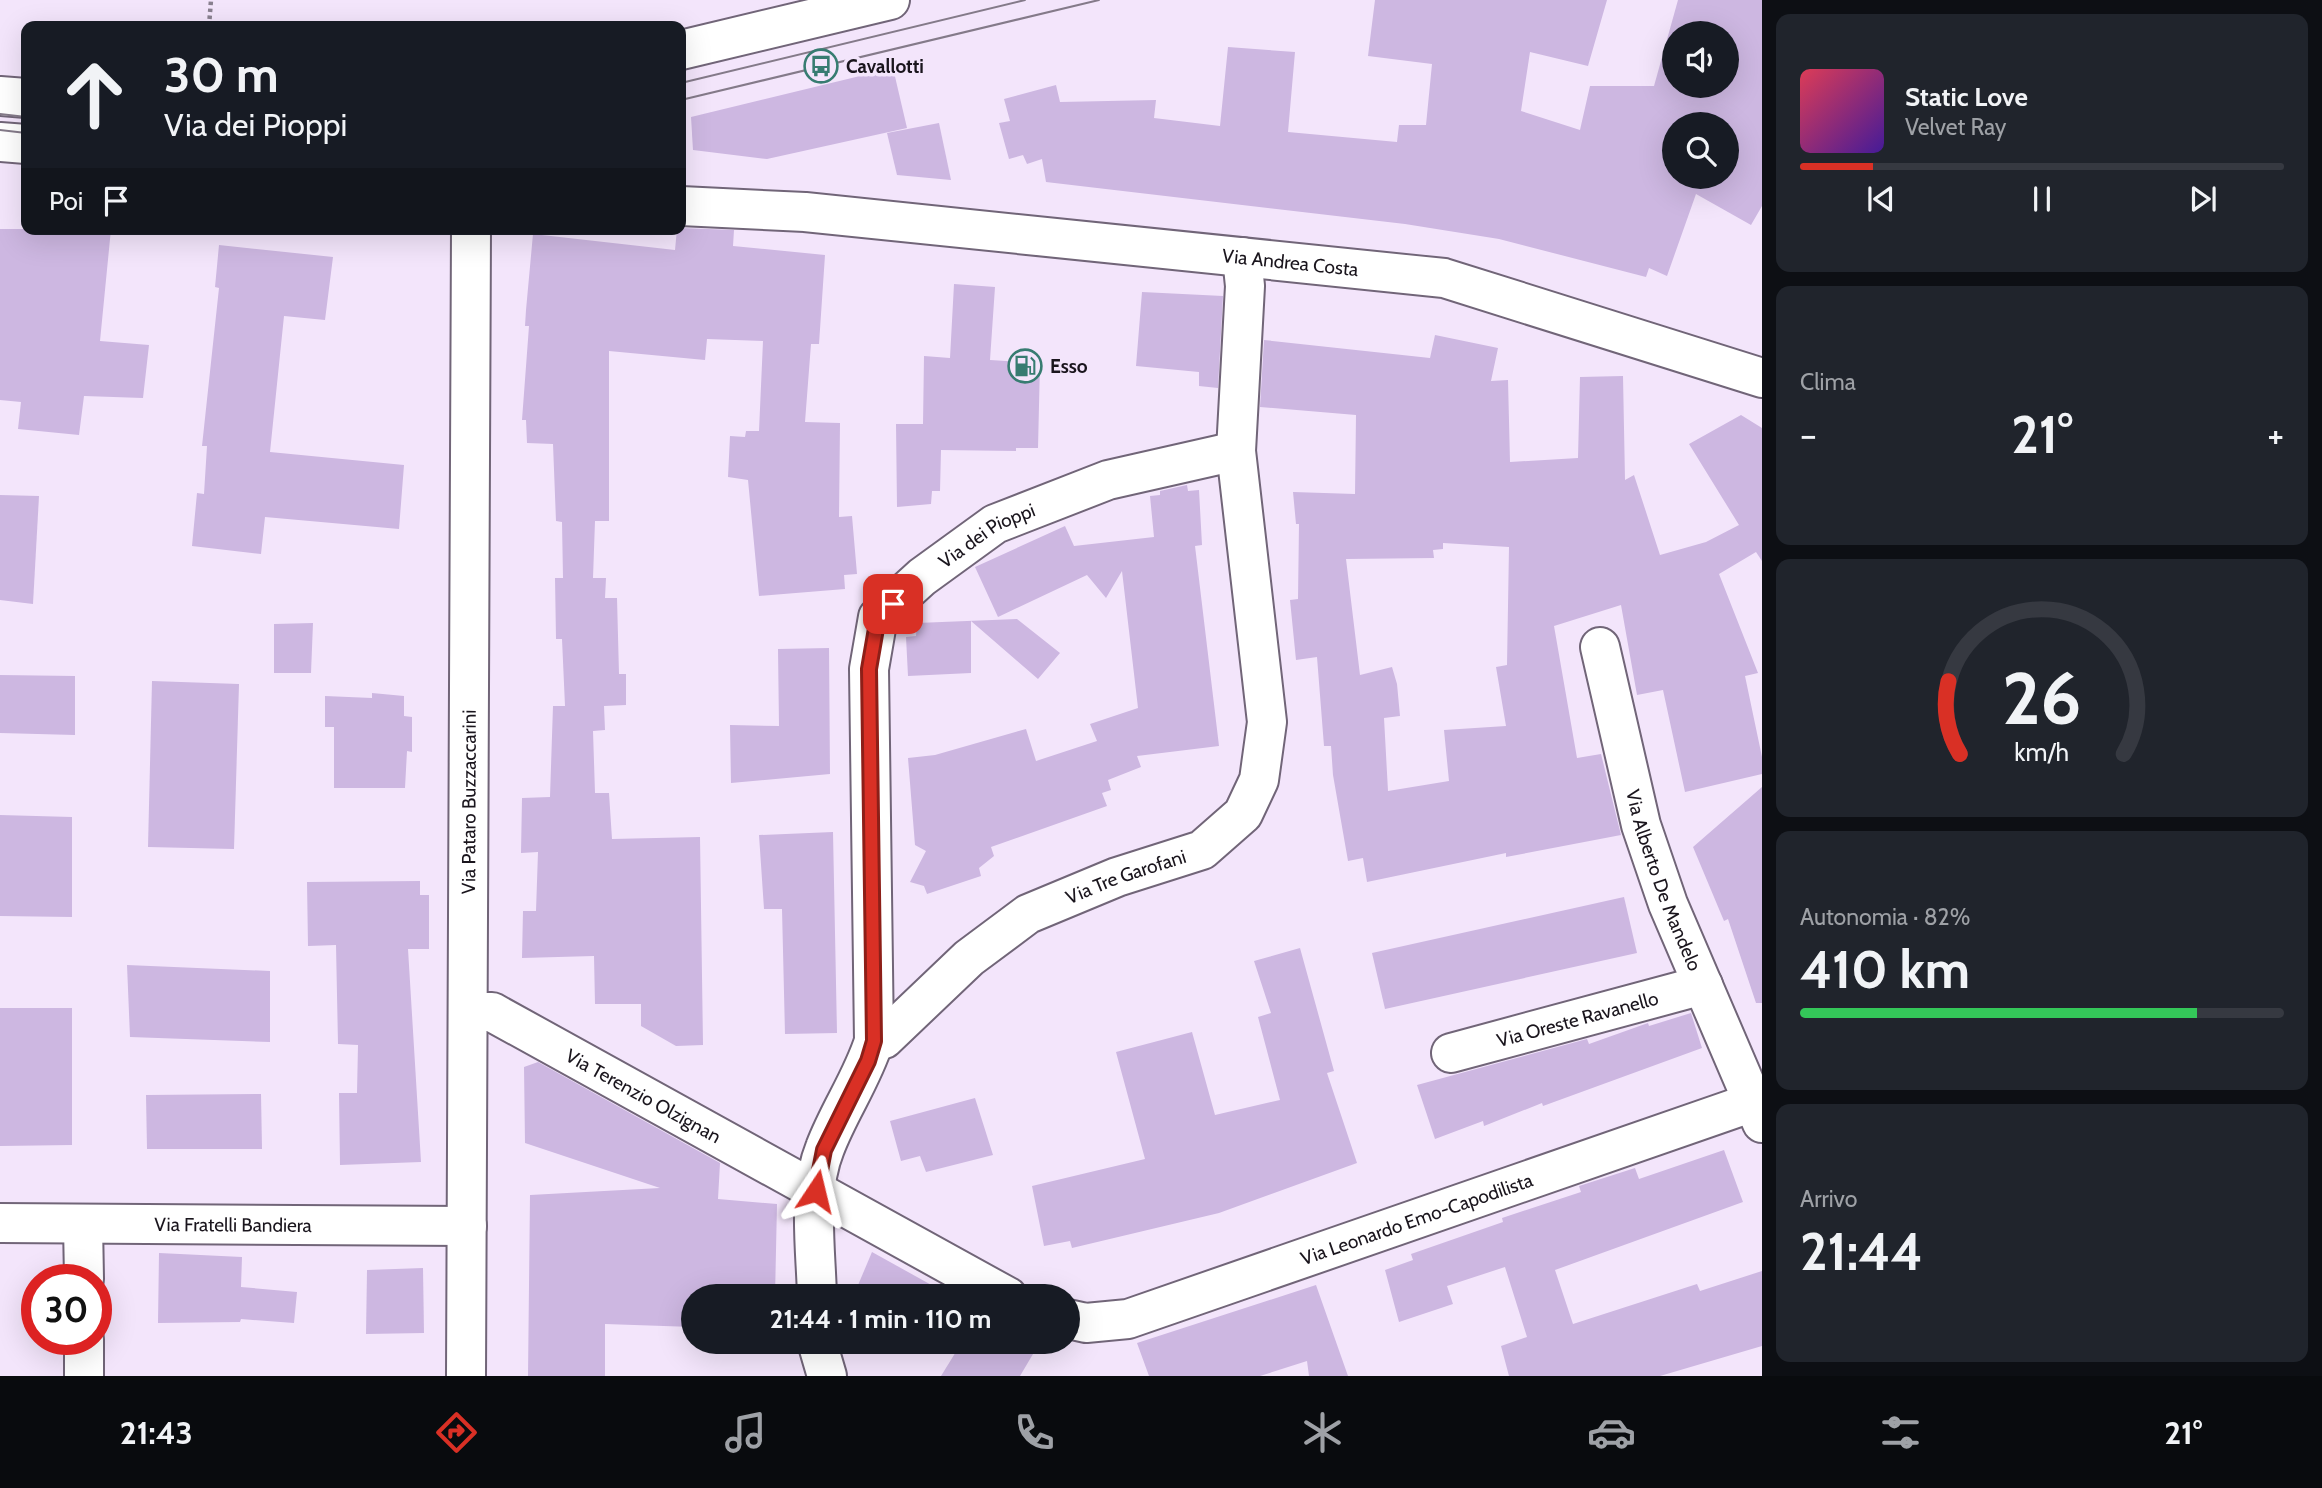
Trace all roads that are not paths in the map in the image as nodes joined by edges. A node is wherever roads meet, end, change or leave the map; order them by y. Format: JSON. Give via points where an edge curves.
{"nodes":[{"id":1,"x":890,"y":0,"type":"edge"},
{"id":2,"x":686,"y":49,"type":"edge"},
{"id":3,"x":0,"y":96,"type":"edge"},
{"id":4,"x":21,"y":98,"type":"edge"},
{"id":5,"x":0,"y":142,"type":"edge"},
{"id":6,"x":21,"y":144,"type":"edge"},
{"id":7,"x":686,"y":187,"type":"edge"},
{"id":8,"x":686,"y":206,"type":"edge"},
{"id":9,"x":805,"y":212,"type":"junction"},
{"id":10,"x":471,"y":235,"type":"edge"},
{"id":11,"x":1242,"y":257,"type":"junction"},
{"id":12,"x":1762,"y":378,"type":"edge"},
{"id":13,"x":1236,"y":452,"type":"junction"},
{"id":14,"x":1600,"y":647,"type":"dead end"},
{"id":15,"x":1703,"y":985,"type":"junction"},
{"id":16,"x":470,"y":1012,"type":"junction"},
{"id":17,"x":874,"y":1041,"type":"junction"},
{"id":18,"x":1451,"y":1053,"type":"dead end"},
{"id":19,"x":1760,"y":1107,"type":"edge"},
{"id":20,"x":816,"y":1191,"type":"junction"},
{"id":21,"x":0,"y":1223,"type":"edge"},
{"id":22,"x":83,"y":1224,"type":"junction"},
{"id":23,"x":467,"y":1226,"type":"junction"},
{"id":24,"x":83,"y":1264,"type":"edge"},
{"id":25,"x":817,"y":1284,"type":"edge"},
{"id":26,"x":984,"y":1284,"type":"edge"},
{"id":27,"x":1080,"y":1322,"type":"edge"},
{"id":28,"x":821,"y":1354,"type":"edge"},
{"id":29,"x":84,"y":1355,"type":"edge"},
{"id":30,"x":84,"y":1376,"type":"edge"},
{"id":31,"x":466,"y":1376,"type":"edge"},
{"id":32,"x":827,"y":1376,"type":"edge"}],
"edges":[{"from":1,"to":2,"type":"street"},
{"from":3,"to":4,"type":"street"},
{"from":5,"to":6,"type":"street"},
{"from":7,"to":9,"type":"street"},
{"from":8,"to":9,"type":"street"},
{"from":9,"to":11,"type":"street","name":"Via Andrea Costa"},
{"from":10,"to":16,"type":"street","name":"Via Pataro Buzzaccarini"},
{"from":11,"to":12,"type":"street","name":"Via Andrea Costa","via":[[1444,278]]},
{"from":11,"to":13,"type":"street","name":"Via Tre Garofani","via":[[1245,286]]},
{"from":13,"to":17,"type":"street","name":"Via Tre Garofani","via":[[1267,722],[1259,780],[1243,814],[1202,850],[1117,877],[1028,914],[969,958],[884,1039]]},
{"from":13,"to":17,"type":"street","name":"Via dei Pioppi","via":[[1108,480],[995,524],[922,577],[878,617],[869,669]]},
{"from":14,"to":15,"type":"street","name":"Via Alberto De Mandelo","via":[[1641,825]]},
{"from":15,"to":18,"type":"street","name":"Via Oreste Ravanello"},
{"from":15,"to":19,"type":"street","name":"Via Alberto De Mandelo"},
{"from":16,"to":20,"type":"street","name":"Via Terenzio Olzignan","via":[[492,1012]]},
{"from":16,"to":23,"type":"street","name":"Via Pataro Buzzaccarini"},
{"from":17,"to":20,"type":"street","via":[[824,1150]]},
{"from":19,"to":27,"type":"street","name":"Via Leonardo Emo-Capodilista","via":[[1128,1319]]},
{"from":20,"to":25,"type":"street"},
{"from":20,"to":26,"type":"street"},
{"from":21,"to":22,"type":"street","name":"Via Fratelli Bandiera"},
{"from":22,"to":23,"type":"street","name":"Via Fratelli Bandiera"},
{"from":22,"to":24,"type":"street"},
{"from":23,"to":31,"type":"street","name":"Via Pataro Buzzaccarini"},
{"from":28,"to":32,"type":"street"},
{"from":29,"to":30,"type":"street"}]}
